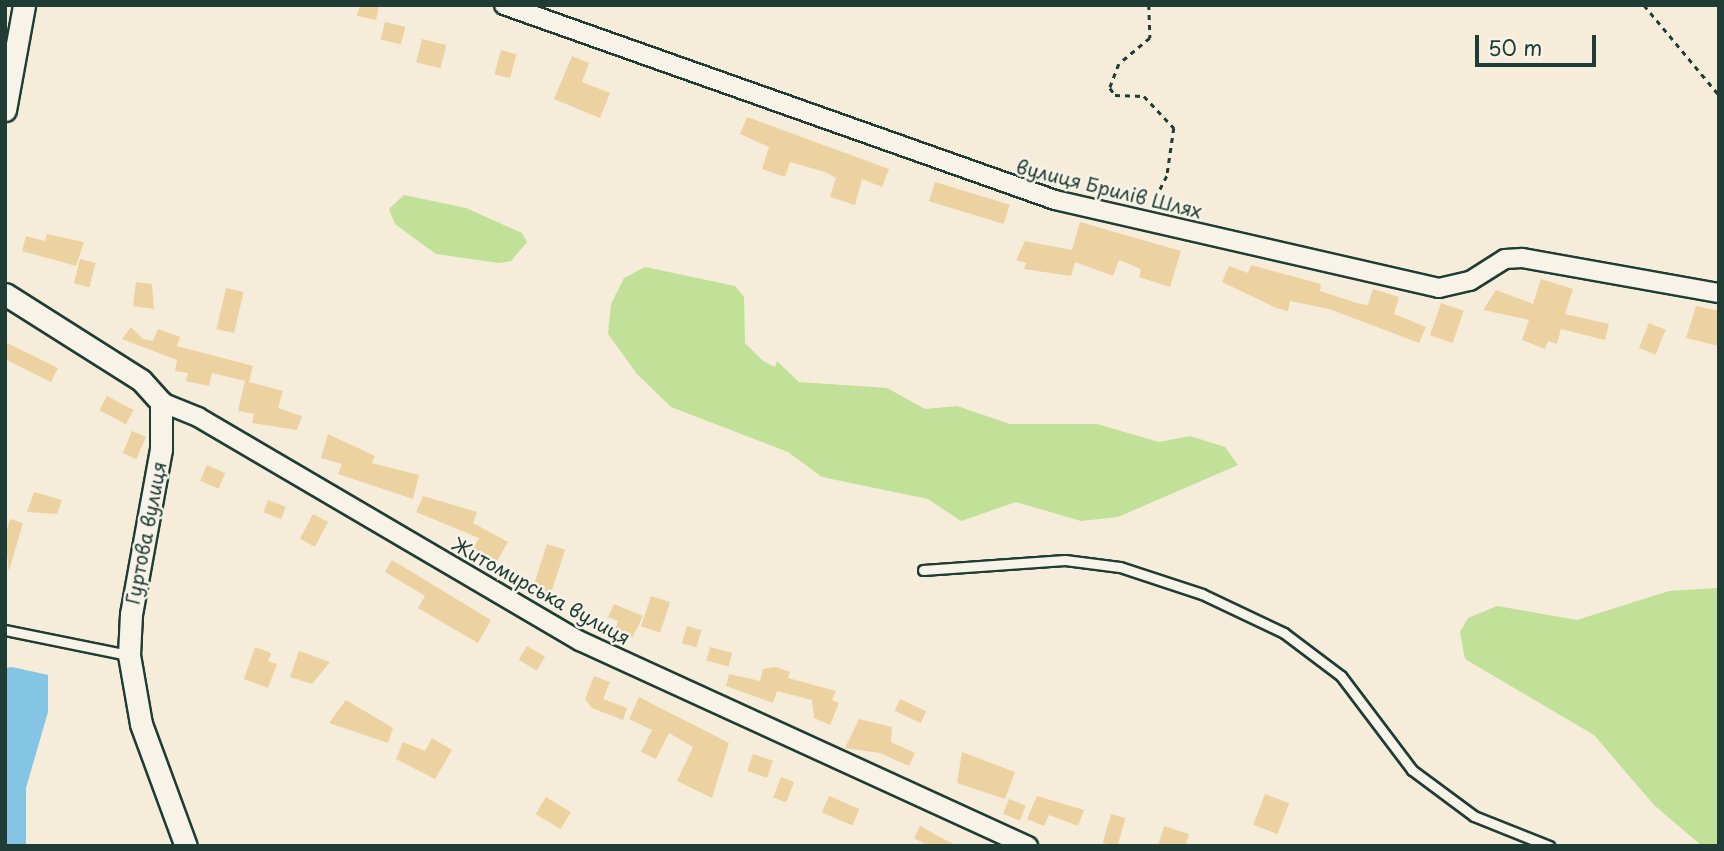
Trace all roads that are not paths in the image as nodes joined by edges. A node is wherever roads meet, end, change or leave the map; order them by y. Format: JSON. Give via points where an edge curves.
{"nodes":[{"id":1,"x":24,"y":5,"type":"edge"},
{"id":2,"x":504,"y":5,"type":"edge"},
{"id":3,"x":5,"y":110,"type":"edge"},
{"id":4,"x":1719,"y":293,"type":"edge"},
{"id":5,"x":5,"y":295,"type":"edge"},
{"id":6,"x":161,"y":402,"type":"junction"},
{"id":7,"x":922,"y":570,"type":"dead end"},
{"id":8,"x":5,"y":631,"type":"edge"},
{"id":9,"x":130,"y":655,"type":"junction"},
{"id":10,"x":186,"y":846,"type":"edge"},
{"id":11,"x":1028,"y":846,"type":"edge"},
{"id":12,"x":1549,"y":846,"type":"edge"}],
"edges":[{"from":1,"to":3,"type":"street"},
{"from":2,"to":4,"type":"street","name":"вулиця Брилів Шлях","via":[[866,138],[1055,200],[1143,221],[1439,288],[1470,281],[1504,259],[1522,258]]},
{"from":5,"to":6,"type":"street","via":[[132,374]]},
{"from":6,"to":9,"type":"street","name":"Гуртова вулиця","via":[[161,449],[131,614]]},
{"from":6,"to":11,"type":"street","name":"Житомирська вулиця","via":[[198,417],[580,641]]},
{"from":7,"to":12,"type":"lane","via":[[1065,560],[1120,567],[1202,594],[1284,633],[1341,676],[1412,770],[1474,816]]},
{"from":8,"to":9,"type":"lane"},
{"from":9,"to":10,"type":"street","name":"Гуртова вулиця","via":[[141,724]]}]}
